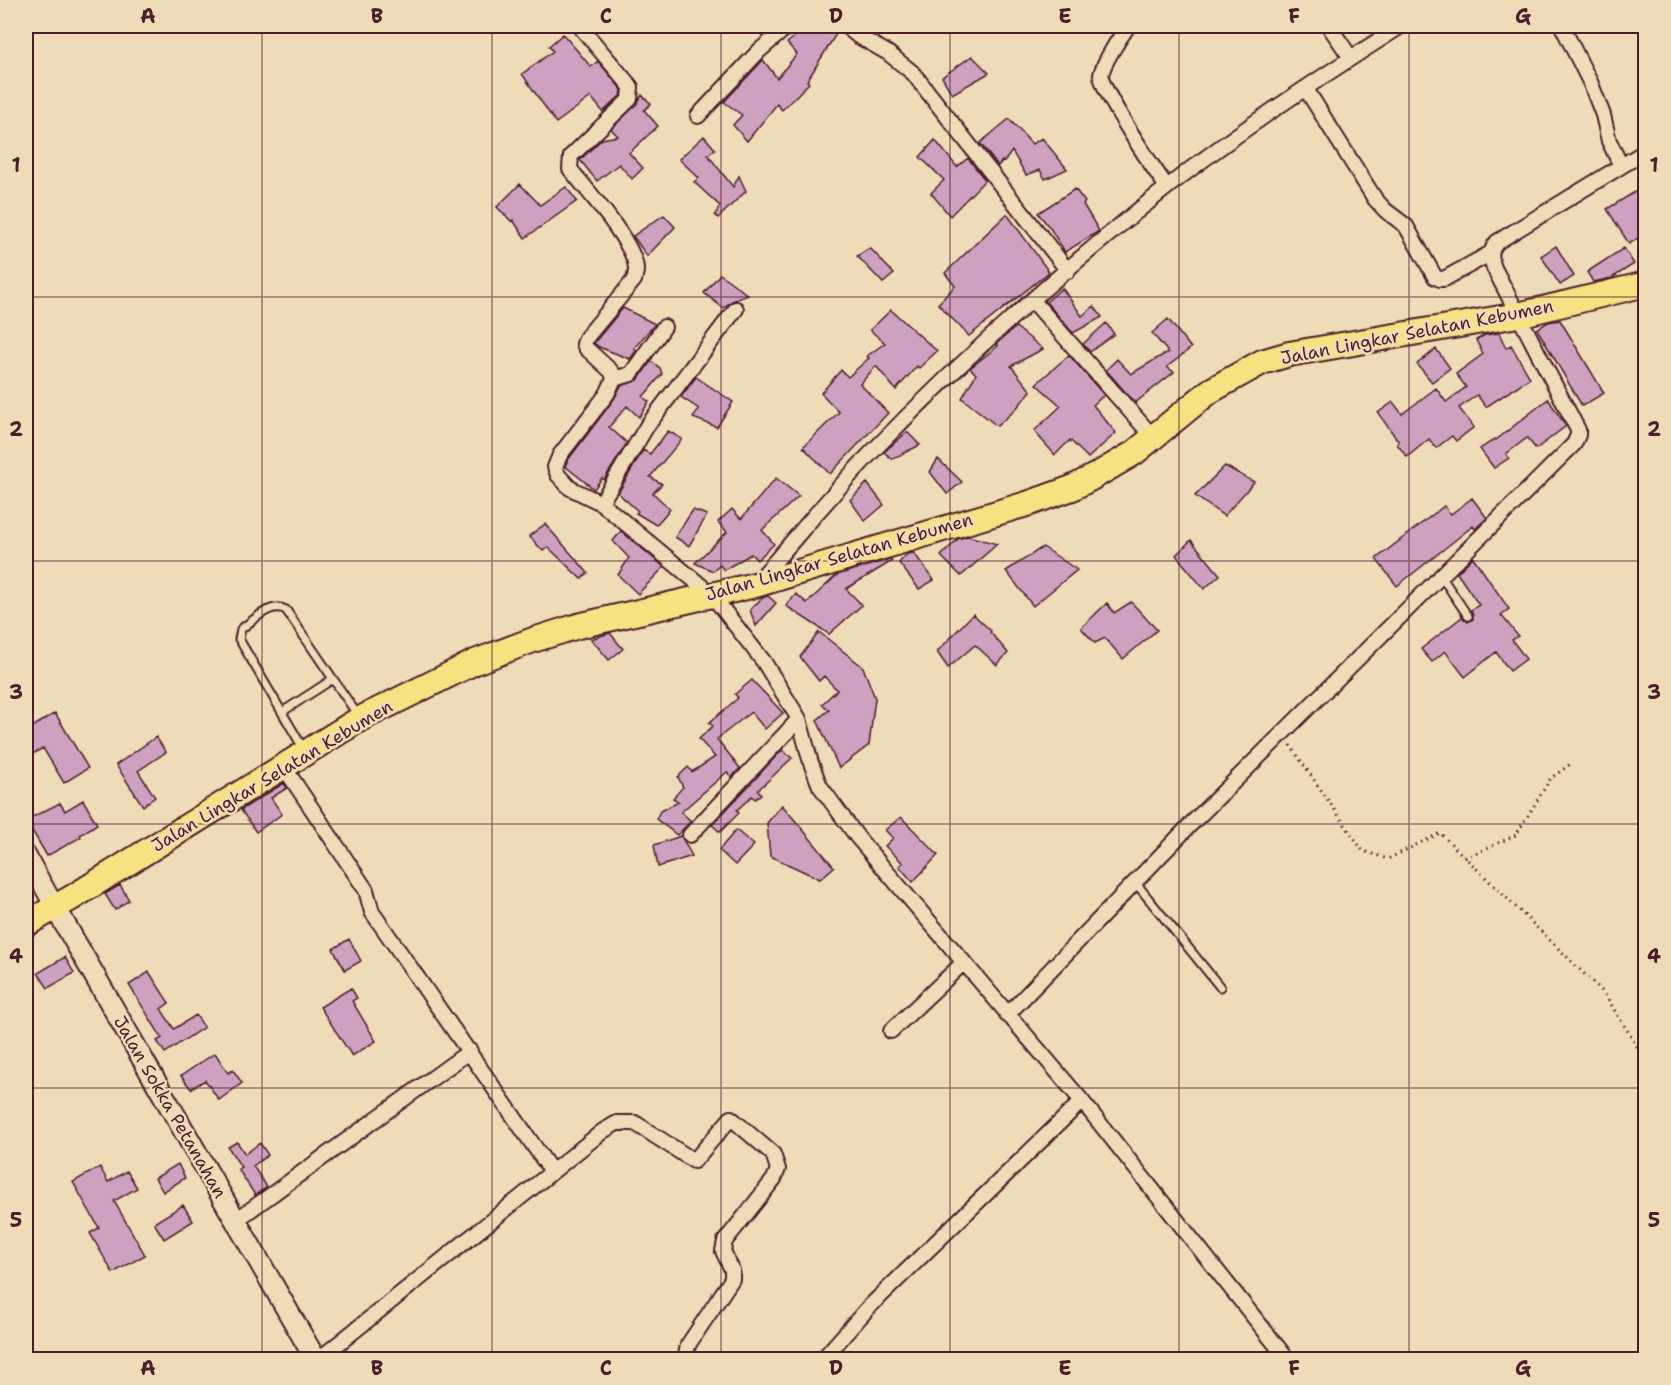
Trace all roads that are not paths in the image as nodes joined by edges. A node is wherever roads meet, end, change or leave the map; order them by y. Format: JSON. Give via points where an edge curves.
{"nodes":[{"id":1,"x":581,"y":26,"type":"edge"},
{"id":2,"x":788,"y":26,"type":"edge"},
{"id":3,"x":846,"y":26,"type":"edge"},
{"id":4,"x":1128,"y":26,"type":"edge"},
{"id":5,"x":1329,"y":26,"type":"edge"},
{"id":6,"x":1401,"y":26,"type":"edge"},
{"id":7,"x":1562,"y":26,"type":"edge"},
{"id":8,"x":1351,"y":58,"type":"junction"},
{"id":9,"x":1306,"y":89,"type":"junction"},
{"id":10,"x":698,"y":116,"type":"dead end"},
{"id":11,"x":1646,"y":151,"type":"edge"},
{"id":12,"x":1621,"y":166,"type":"junction"},
{"id":13,"x":1167,"y":187,"type":"junction"},
{"id":14,"x":1491,"y":253,"type":"junction"},
{"id":15,"x":1068,"y":271,"type":"junction"},
{"id":16,"x":1646,"y":284,"type":"edge"},
{"id":17,"x":1033,"y":301,"type":"junction"},
{"id":18,"x":735,"y":309,"type":"dead end"},
{"id":19,"x":1518,"y":315,"type":"junction"},
{"id":20,"x":664,"y":327,"type":"dead end"},
{"id":21,"x":615,"y":379,"type":"junction"},
{"id":22,"x":1153,"y":437,"type":"junction"},
{"id":23,"x":601,"y":503,"type":"junction"},
{"id":24,"x":1441,"y":576,"type":"junction"},
{"id":25,"x":755,"y":585,"type":"junction"},
{"id":26,"x":711,"y":594,"type":"junction"},
{"id":27,"x":1468,"y":616,"type":"dead end"},
{"id":28,"x":333,"y":679,"type":"junction"},
{"id":29,"x":282,"y":712,"type":"junction"},
{"id":30,"x":360,"y":719,"type":"junction"},
{"id":31,"x":799,"y":719,"type":"junction"},
{"id":32,"x":306,"y":753,"type":"junction"},
{"id":33,"x":284,"y":766,"type":"junction"},
{"id":34,"x":690,"y":835,"type":"dead end"},
{"id":35,"x":26,"y":855,"type":"edge"},
{"id":36,"x":1135,"y":882,"type":"junction"},
{"id":37,"x":55,"y":907,"type":"junction"},
{"id":38,"x":26,"y":924,"type":"edge"},
{"id":39,"x":963,"y":963,"type":"junction"},
{"id":40,"x":1220,"y":987,"type":"dead end"},
{"id":41,"x":1007,"y":1015,"type":"junction"},
{"id":42,"x":891,"y":1031,"type":"dead end"},
{"id":43,"x":470,"y":1051,"type":"junction"},
{"id":44,"x":1082,"y":1101,"type":"junction"},
{"id":45,"x":552,"y":1172,"type":"junction"},
{"id":46,"x":235,"y":1221,"type":"junction"},
{"id":47,"x":317,"y":1359,"type":"edge"},
{"id":48,"x":685,"y":1359,"type":"edge"},
{"id":49,"x":822,"y":1359,"type":"edge"},
{"id":50,"x":1288,"y":1359,"type":"edge"}],
"edges":[{"from":1,"to":21,"type":"street","via":[[631,87],[630,99],[569,160],[570,168],[624,240],[637,269],[634,279],[584,344]]},
{"from":2,"to":10,"type":"street"},
{"from":3,"to":15,"type":"street","via":[[913,73]]},
{"from":4,"to":13,"type":"street","via":[[1103,69],[1102,80]]},
{"from":5,"to":8,"type":"street"},
{"from":6,"to":8,"type":"street"},
{"from":7,"to":12,"type":"street","via":[[1591,84]]},
{"from":8,"to":9,"type":"street"},
{"from":9,"to":13,"type":"street"},
{"from":9,"to":14,"type":"street","via":[[1375,199],[1406,226],[1435,277],[1444,279]]},
{"from":11,"to":12,"type":"street"},
{"from":12,"to":14,"type":"street","via":[[1497,242]]},
{"from":13,"to":15,"type":"street"},
{"from":14,"to":19,"type":"street","via":[[1492,263]]},
{"from":15,"to":17,"type":"street"},
{"from":16,"to":19,"type":"highway","name":"Jalan Lingkar Selatan Kebumen"},
{"from":17,"to":22,"type":"street"},
{"from":17,"to":25,"type":"street","via":[[872,452]]},
{"from":18,"to":23,"type":"street","via":[[647,426]]},
{"from":19,"to":22,"type":"highway","name":"Jalan Lingkar Selatan Kebumen","via":[[1288,354],[1262,362],[1210,392]]},
{"from":19,"to":24,"type":"street","via":[[1578,435],[1574,444]]},
{"from":20,"to":21,"type":"street","via":[[631,374]]},
{"from":21,"to":23,"type":"street","via":[[555,467],[562,482]]},
{"from":22,"to":25,"type":"highway","name":"Jalan Lingkar Selatan Kebumen","via":[[1134,453],[1072,488]]},
{"from":23,"to":26,"type":"street"},
{"from":24,"to":27,"type":"lane"},
{"from":24,"to":36,"type":"street"},
{"from":25,"to":26,"type":"highway","name":"Jalan Lingkar Selatan Kebumen"},
{"from":26,"to":30,"type":"highway","name":"Jalan Lingkar Selatan Kebumen","via":[[532,640],[475,662]]},
{"from":26,"to":31,"type":"street","via":[[764,662]]},
{"from":28,"to":29,"type":"lane"},
{"from":28,"to":29,"type":"lane","via":[[286,610],[274,607],[241,629],[239,639]]},
{"from":28,"to":30,"type":"lane"},
{"from":29,"to":32,"type":"lane"},
{"from":30,"to":32,"type":"highway","name":"Jalan Lingkar Selatan Kebumen"},
{"from":31,"to":34,"type":"street"},
{"from":31,"to":39,"type":"street","via":[[820,786],[858,838]]},
{"from":32,"to":33,"type":"highway","name":"Jalan Lingkar Selatan Kebumen"},
{"from":33,"to":37,"type":"highway","name":"Jalan Lingkar Selatan Kebumen"},
{"from":33,"to":43,"type":"street","via":[[366,890],[372,912]]},
{"from":35,"to":37,"type":"street","name":"Jalan Sokka Petanahan"},
{"from":36,"to":40,"type":"lane"},
{"from":36,"to":41,"type":"street"},
{"from":37,"to":38,"type":"highway","name":"Jalan Lingkar Selatan Kebumen"},
{"from":37,"to":46,"type":"main road","name":"Jalan Sokka Petanahan"},
{"from":39,"to":41,"type":"street"},
{"from":39,"to":42,"type":"street"},
{"from":41,"to":44,"type":"street"},
{"from":43,"to":45,"type":"street"},
{"from":43,"to":46,"type":"street"},
{"from":44,"to":49,"type":"street","via":[[868,1308]]},
{"from":44,"to":50,"type":"street"},
{"from":45,"to":47,"type":"street"},
{"from":45,"to":48,"type":"street","via":[[617,1123],[636,1123],[694,1161],[731,1118],[773,1154],[778,1169],[774,1179],[725,1241],[723,1251],[732,1279],[688,1345]]},
{"from":46,"to":47,"type":"main road","name":"Jalan Sokka Petanahan"}]}
